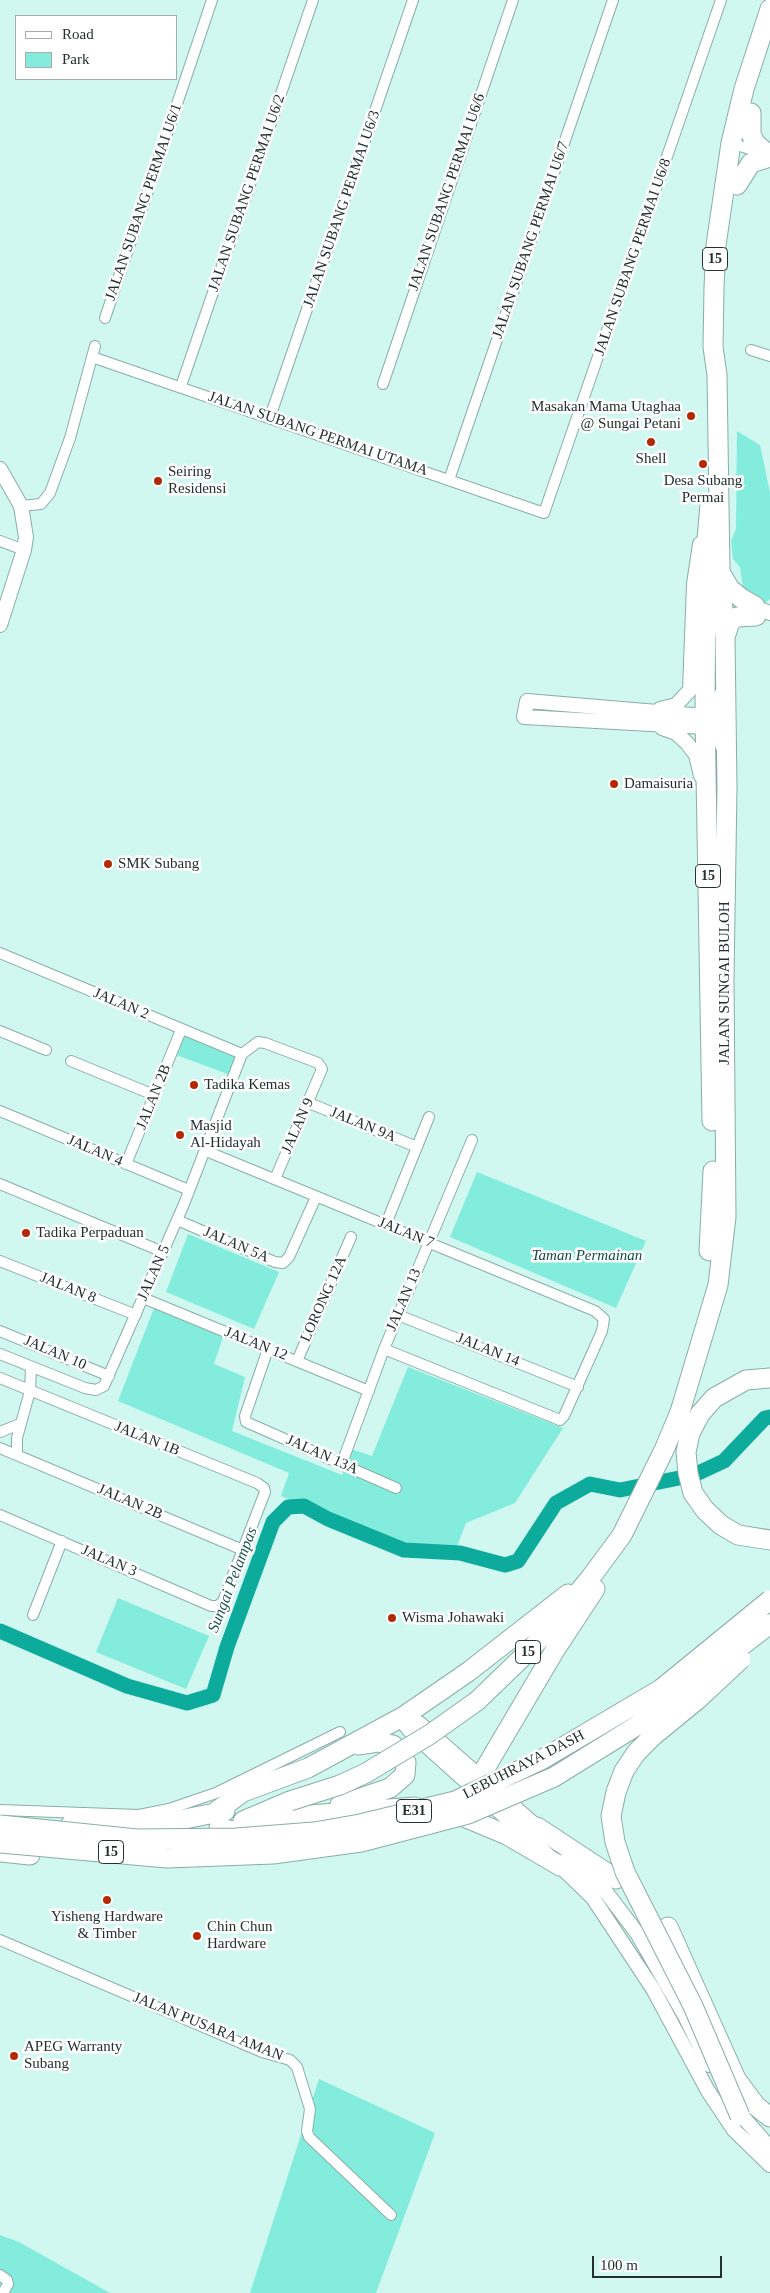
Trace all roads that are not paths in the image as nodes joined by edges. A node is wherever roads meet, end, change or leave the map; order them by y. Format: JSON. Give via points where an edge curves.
{"nodes":[{"id":1,"x":212,"y":0,"type":"edge"},
{"id":2,"x":313,"y":0,"type":"edge"},
{"id":3,"x":414,"y":0,"type":"edge"},
{"id":4,"x":513,"y":0,"type":"edge"},
{"id":5,"x":613,"y":0,"type":"edge"},
{"id":6,"x":721,"y":0,"type":"edge"},
{"id":7,"x":770,"y":9,"type":"edge"},
{"id":8,"x":770,"y":45,"type":"edge"},
{"id":9,"x":751,"y":113,"type":"junction"},
{"id":10,"x":737,"y":145,"type":"junction"},
{"id":11,"x":770,"y":156,"type":"edge"},
{"id":12,"x":737,"y":185,"type":"junction"},
{"id":13,"x":105,"y":318,"type":"dead end"},
{"id":14,"x":95,"y":346,"type":"dead end"},
{"id":15,"x":751,"y":350,"type":"dead end"},
{"id":16,"x":770,"y":356,"type":"edge"},
{"id":17,"x":92,"y":357,"type":"junction"},
{"id":18,"x":718,"y":375,"type":"junction"},
{"id":19,"x":383,"y":384,"type":"dead end"},
{"id":20,"x":181,"y":386,"type":"junction"},
{"id":21,"x":270,"y":417,"type":"junction"},
{"id":22,"x":718,"y":419,"type":"junction"},
{"id":23,"x":0,"y":469,"type":"edge"},
{"id":24,"x":449,"y":480,"type":"junction"},
{"id":25,"x":711,"y":498,"type":"junction"},
{"id":26,"x":21,"y":506,"type":"junction"},
{"id":27,"x":544,"y":513,"type":"joint"},
{"id":28,"x":0,"y":541,"type":"edge"},
{"id":29,"x":24,"y":550,"type":"junction"},
{"id":30,"x":706,"y":551,"type":"junction"},
{"id":31,"x":720,"y":571,"type":"junction"},
{"id":32,"x":721,"y":601,"type":"junction"},
{"id":33,"x":3,"y":608,"type":"edge"},
{"id":34,"x":763,"y":614,"type":"edge"},
{"id":35,"x":705,"y":617,"type":"junction"},
{"id":36,"x":0,"y":625,"type":"edge"},
{"id":37,"x":725,"y":638,"type":"junction"},
{"id":38,"x":724,"y":669,"type":"junction"},
{"id":39,"x":651,"y":718,"type":"junction"},
{"id":40,"x":707,"y":722,"type":"junction"},
{"id":41,"x":726,"y":757,"type":"junction"},
{"id":42,"x":708,"y":831,"type":"junction"},
{"id":43,"x":0,"y":953,"type":"edge"},
{"id":44,"x":181,"y":1030,"type":"junction"},
{"id":45,"x":0,"y":1031,"type":"edge"},
{"id":46,"x":46,"y":1050,"type":"dead end"},
{"id":47,"x":242,"y":1054,"type":"junction"},
{"id":48,"x":71,"y":1061,"type":"dead end"},
{"id":49,"x":154,"y":1095,"type":"junction"},
{"id":50,"x":308,"y":1103,"type":"junction"},
{"id":51,"x":0,"y":1111,"type":"edge"},
{"id":52,"x":429,"y":1117,"type":"dead end"},
{"id":53,"x":472,"y":1140,"type":"dead end"},
{"id":54,"x":416,"y":1147,"type":"junction"},
{"id":55,"x":206,"y":1151,"type":"junction"},
{"id":56,"x":126,"y":1164,"type":"junction"},
{"id":57,"x":275,"y":1180,"type":"junction"},
{"id":58,"x":0,"y":1184,"type":"edge"},
{"id":59,"x":189,"y":1190,"type":"junction"},
{"id":60,"x":316,"y":1197,"type":"junction"},
{"id":61,"x":177,"y":1220,"type":"junction"},
{"id":62,"x":386,"y":1224,"type":"junction"},
{"id":63,"x":351,"y":1237,"type":"dead end"},
{"id":64,"x":429,"y":1242,"type":"junction"},
{"id":65,"x":163,"y":1252,"type":"junction"},
{"id":66,"x":0,"y":1260,"type":"edge"},
{"id":67,"x":143,"y":1298,"type":"junction"},
{"id":68,"x":136,"y":1315,"type":"junction"},
{"id":69,"x":398,"y":1315,"type":"junction"},
{"id":70,"x":0,"y":1331,"type":"edge"},
{"id":71,"x":704,"y":1334,"type":"junction"},
{"id":72,"x":268,"y":1349,"type":"junction"},
{"id":73,"x":384,"y":1349,"type":"junction"},
{"id":74,"x":0,"y":1354,"type":"edge"},
{"id":75,"x":297,"y":1361,"type":"junction"},
{"id":76,"x":31,"y":1367,"type":"junction"},
{"id":77,"x":109,"y":1376,"type":"junction"},
{"id":78,"x":0,"y":1378,"type":"edge"},
{"id":79,"x":770,"y":1378,"type":"edge"},
{"id":80,"x":578,"y":1386,"type":"junction"},
{"id":81,"x":30,"y":1391,"type":"junction"},
{"id":82,"x":368,"y":1391,"type":"junction"},
{"id":83,"x":20,"y":1424,"type":"junction"},
{"id":84,"x":0,"y":1432,"type":"edge"},
{"id":85,"x":0,"y":1448,"type":"edge"},
{"id":86,"x":16,"y":1454,"type":"junction"},
{"id":87,"x":342,"y":1463,"type":"junction"},
{"id":88,"x":396,"y":1488,"type":"dead end"},
{"id":89,"x":0,"y":1515,"type":"edge"},
{"id":90,"x":770,"y":1540,"type":"edge"},
{"id":91,"x":62,"y":1541,"type":"junction"},
{"id":92,"x":242,"y":1550,"type":"junction"},
{"id":93,"x":609,"y":1553,"type":"junction"},
{"id":94,"x":591,"y":1577,"type":"junction"},
{"id":95,"x":770,"y":1600,"type":"edge"},
{"id":96,"x":33,"y":1616,"type":"dead end"},
{"id":97,"x":770,"y":1624,"type":"edge"},
{"id":98,"x":770,"y":1630,"type":"edge"},
{"id":99,"x":404,"y":1716,"type":"junction"},
{"id":100,"x":345,"y":1739,"type":"junction"},
{"id":101,"x":480,"y":1777,"type":"junction"},
{"id":102,"x":0,"y":1810,"type":"edge"},
{"id":103,"x":310,"y":1815,"type":"junction"},
{"id":104,"x":0,"y":1819,"type":"edge"},
{"id":105,"x":216,"y":1820,"type":"junction"},
{"id":106,"x":0,"y":1825,"type":"edge"},
{"id":107,"x":537,"y":1827,"type":"junction"},
{"id":108,"x":0,"y":1843,"type":"edge"},
{"id":109,"x":0,"y":1852,"type":"edge"},
{"id":110,"x":560,"y":1866,"type":"junction"},
{"id":111,"x":616,"y":1879,"type":"dead end"},
{"id":112,"x":668,"y":1928,"type":"dead end"},
{"id":113,"x":0,"y":1940,"type":"edge"},
{"id":114,"x":740,"y":2116,"type":"junction"},
{"id":115,"x":770,"y":2118,"type":"edge"},
{"id":116,"x":770,"y":2148,"type":"edge"},
{"id":117,"x":770,"y":2165,"type":"edge"},
{"id":118,"x":391,"y":2215,"type":"dead end"},
{"id":119,"x":0,"y":2275,"type":"edge"},
{"id":120,"x":3,"y":2293,"type":"edge"}],
"edges":[{"from":1,"to":13,"type":"street","name":"JALAN SUBANG PERMAI U6/1"},
{"from":2,"to":20,"type":"street","name":"JALAN SUBANG PERMAI U6/2"},
{"from":3,"to":21,"type":"street","name":"JALAN SUBANG PERMAI U6/3"},
{"from":4,"to":19,"type":"street","name":"JALAN SUBANG PERMAI U6/6"},
{"from":5,"to":24,"type":"street","name":"JALAN SUBANG PERMAI U6/7"},
{"from":6,"to":27,"type":"street","name":"JALAN SUBANG PERMAI U6/8"},
{"from":7,"to":10,"type":"highway","name":"JALAN SUNGAI BULOH","number":"15","via":[[744,89]]},
{"from":8,"to":9,"type":"highway","name":"JALAN SUNGAI BULOH","number":"15"},
{"from":9,"to":10,"type":"highway","name":"JALAN SUNGAI BULOH","number":"15"},
{"from":9,"to":11,"type":"highway","via":[[751,134],[755,143]]},
{"from":10,"to":11,"type":"street"},
{"from":10,"to":12,"type":"highway","name":"JALAN SUNGAI BULOH","number":"15"},
{"from":10,"to":18,"type":"highway","name":"JALAN SUNGAI BULOH","number":"15","via":[[716,245],[713,347]]},
{"from":11,"to":12,"type":"highway","via":[[751,163]]},
{"from":12,"to":18,"type":"highway","name":"JALAN SUNGAI BULOH","number":"15","via":[[724,285]]},
{"from":14,"to":17,"type":"street"},
{"from":15,"to":16,"type":"street"},
{"from":17,"to":20,"type":"street","name":"JALAN SUBANG PERMAI UTAMA"},
{"from":17,"to":26,"type":"street","via":[[70,438],[50,493],[40,504]]},
{"from":18,"to":22,"type":"highway","name":"JALAN SUNGAI BULOH","number":"15"},
{"from":20,"to":21,"type":"street","name":"JALAN SUBANG PERMAI UTAMA"},
{"from":21,"to":24,"type":"street","name":"JALAN SUBANG PERMAI UTAMA"},
{"from":22,"to":25,"type":"highway","name":"JALAN SUNGAI BULOH","number":"15"},
{"from":22,"to":31,"type":"highway","name":"JALAN SUNGAI BULOH","number":"15"},
{"from":23,"to":26,"type":"main road"},
{"from":24,"to":27,"type":"street","name":"JALAN SUBANG PERMAI UTAMA"},
{"from":25,"to":30,"type":"highway","name":"JALAN SUNGAI BULOH","number":"15"},
{"from":25,"to":39,"type":"main road","via":[[696,563],[690,690],[676,704]]},
{"from":26,"to":29,"type":"main road","via":[[26,538]]},
{"from":28,"to":29,"type":"street"},
{"from":29,"to":33,"type":"main road"},
{"from":30,"to":32,"type":"highway","via":[[712,586]]},
{"from":30,"to":35,"type":"highway","name":"JALAN SUNGAI BULOH","number":"15"},
{"from":31,"to":32,"type":"highway","name":"JALAN SUNGAI BULOH","number":"15"},
{"from":31,"to":34,"type":"highway","via":[[730,589]]},
{"from":32,"to":34,"type":"main road"},
{"from":32,"to":35,"type":"highway"},
{"from":32,"to":37,"type":"highway","name":"JALAN SUNGAI BULOH","number":"15"},
{"from":33,"to":36,"type":"main road"},
{"from":34,"to":37,"type":"highway","via":[[737,617],[730,622]]},
{"from":35,"to":40,"type":"highway","name":"JALAN SUNGAI BULOH","number":"15"},
{"from":37,"to":38,"type":"highway","name":"JALAN SUNGAI BULOH","number":"15"},
{"from":38,"to":40,"type":"main road","via":[[720,705]]},
{"from":38,"to":41,"type":"highway","name":"JALAN SUNGAI BULOH","number":"15"},
{"from":39,"to":39,"type":"main road","via":[[524,717],[527,701]]},
{"from":39,"to":40,"type":"main road"},
{"from":39,"to":42,"type":"main road","via":[[688,743],[696,755]]},
{"from":40,"to":41,"type":"main road","via":[[721,738]]},
{"from":40,"to":42,"type":"highway","name":"JALAN SUNGAI BULOH","number":"15"},
{"from":41,"to":71,"type":"highway","name":"JALAN SUNGAI BULOH","number":"15","via":[[726,1218],[718,1285]]},
{"from":42,"to":71,"type":"highway","name":"JALAN SUNGAI BULOH","number":"15","via":[[713,1163]]},
{"from":43,"to":44,"type":"street","name":"JALAN 2"},
{"from":44,"to":47,"type":"street","name":"JALAN 2"},
{"from":44,"to":49,"type":"street","name":"JALAN 2B"},
{"from":45,"to":46,"type":"street"},
{"from":47,"to":50,"type":"street","name":"JALAN 9","via":[[254,1043],[265,1042],[318,1063],[322,1073]]},
{"from":47,"to":55,"type":"street","name":"JALAN 5"},
{"from":48,"to":49,"type":"street"},
{"from":49,"to":56,"type":"street","name":"JALAN 2B"},
{"from":50,"to":54,"type":"street","name":"JALAN 9A"},
{"from":50,"to":57,"type":"street","name":"JALAN 9"},
{"from":51,"to":56,"type":"street","name":"JALAN 4"},
{"from":52,"to":54,"type":"street"},
{"from":53,"to":64,"type":"street","name":"JALAN 13"},
{"from":54,"to":62,"type":"street"},
{"from":55,"to":57,"type":"street","name":"JALAN 7"},
{"from":55,"to":59,"type":"street","name":"JALAN 5"},
{"from":56,"to":59,"type":"street","name":"JALAN 4"},
{"from":57,"to":60,"type":"street","name":"JALAN 7"},
{"from":58,"to":65,"type":"street"},
{"from":59,"to":61,"type":"street","name":"JALAN 5"},
{"from":60,"to":61,"type":"street","name":"JALAN 5A","via":[[289,1257],[283,1263]]},
{"from":60,"to":62,"type":"street","name":"JALAN 7"},
{"from":61,"to":65,"type":"street","name":"JALAN 5"},
{"from":62,"to":64,"type":"street","name":"JALAN 7"},
{"from":63,"to":75,"type":"street","name":"LORONG 12A"},
{"from":64,"to":69,"type":"street","name":"JALAN 13"},
{"from":64,"to":80,"type":"street","name":"JALAN 7","via":[[595,1311],[604,1319]]},
{"from":65,"to":67,"type":"street","name":"JALAN 5"},
{"from":66,"to":68,"type":"street","name":"JALAN 8"},
{"from":67,"to":68,"type":"street","name":"JALAN 5"},
{"from":67,"to":72,"type":"street","name":"JALAN 12"},
{"from":68,"to":77,"type":"street","name":"JALAN 5"},
{"from":69,"to":73,"type":"street","name":"JALAN 13"},
{"from":69,"to":80,"type":"street","name":"JALAN 14"},
{"from":70,"to":77,"type":"street","name":"JALAN 10"},
{"from":71,"to":93,"type":"highway","name":"JALAN SUNGAI BULOH","number":"15","via":[[680,1412],[664,1450],[628,1524]]},
{"from":72,"to":75,"type":"street","name":"JALAN 12"},
{"from":72,"to":87,"type":"street","name":"JALAN 13A","via":[[245,1418],[249,1423]]},
{"from":73,"to":80,"type":"street","via":[[557,1420],[564,1416]]},
{"from":73,"to":82,"type":"street","name":"JALAN 13"},
{"from":74,"to":76,"type":"street","name":"JALAN 5"},
{"from":75,"to":82,"type":"street","name":"JALAN 12"},
{"from":76,"to":77,"type":"street","name":"JALAN 5","via":[[91,1390],[104,1386]]},
{"from":76,"to":81,"type":"street"},
{"from":78,"to":81,"type":"street","name":"JALAN 1B"},
{"from":79,"to":90,"type":"highway","via":[[746,1380],[714,1398],[690,1432],[686,1452],[693,1494],[704,1510],[738,1535]]},
{"from":81,"to":83,"type":"street"},
{"from":81,"to":92,"type":"street","name":"JALAN 1B","via":[[264,1488],[264,1496]]},
{"from":82,"to":87,"type":"street","name":"JALAN 13"},
{"from":83,"to":84,"type":"street"},
{"from":83,"to":86,"type":"street"},
{"from":85,"to":86,"type":"street","name":"JALAN 2B"},
{"from":86,"to":92,"type":"street","name":"JALAN 2B"},
{"from":87,"to":88,"type":"street","name":"JALAN 13A"},
{"from":89,"to":91,"type":"street","name":"JALAN 3"},
{"from":91,"to":92,"type":"street","name":"JALAN 3","via":[[211,1606],[218,1606],[223,1601]]},
{"from":91,"to":96,"type":"street"},
{"from":93,"to":94,"type":"highway","name":"JALAN SUNGAI BULOH","number":"15"},
{"from":93,"to":101,"type":"highway","via":[[605,1569],[590,1597],[554,1650]]},
{"from":94,"to":99,"type":"highway","via":[[468,1672]]},
{"from":94,"to":105,"type":"highway","name":"JALAN SUNGAI BULOH","number":"15","bridge":true,"via":[[532,1648],[476,1701],[429,1735],[340,1785]]},
{"from":95,"to":106,"type":"highway","name":"LEBUHRAYA DASH","number":"E31","bridge":true,"via":[[661,1689],[541,1760],[455,1801],[351,1826],[236,1838],[137,1838]]},
{"from":97,"to":108,"type":"highway","name":"LEBUHRAYA DASH","number":"E31","bridge":true,"via":[[613,1741],[554,1777],[468,1814],[361,1842],[273,1854],[167,1858]]},
{"from":98,"to":114,"type":"highway","bridge":true,"via":[[698,1700],[636,1753],[624,1771],[611,1816],[625,1872],[693,2006]]},
{"from":99,"to":100,"type":"highway"},
{"from":99,"to":101,"type":"main road","via":[[419,1723]]},
{"from":99,"to":110,"type":"main road","via":[[410,1731]]},
{"from":100,"to":102,"type":"street","via":[[216,1793],[169,1809],[139,1815]]},
{"from":100,"to":103,"type":"highway","via":[[393,1745],[406,1762],[405,1775],[390,1788]]},
{"from":100,"to":105,"type":"highway","via":[[308,1768],[243,1792]]},
{"from":101,"to":107,"type":"main road"},
{"from":103,"to":105,"type":"highway","via":[[234,1831]]},
{"from":103,"to":110,"type":"highway","via":[[400,1806],[456,1813],[507,1835]]},
{"from":104,"to":105,"type":"highway","name":"JALAN SUNGAI BULOH","number":"15","via":[[112,1826]]},
{"from":105,"to":109,"type":"highway","name":"JALAN SUNGAI BULOH","number":"15","via":[[182,1840],[73,1857]]},
{"from":107,"to":111,"type":"highway"},
{"from":107,"to":114,"type":"main road","via":[[606,1892],[637,1933],[685,2016],[715,2079]]},
{"from":110,"to":117,"type":"main road","via":[[593,1898],[629,1949],[708,2091],[734,2130]]},
{"from":112,"to":115,"type":"highway","via":[[736,2079],[756,2106]]},
{"from":113,"to":118,"type":"street","name":"JALAN PUSARA AMAN","via":[[262,2052],[290,2060],[297,2067],[310,2109],[309,2137]]},
{"from":114,"to":116,"type":"main road"},
{"from":119,"to":120,"type":"street","via":[[8,2284]]}]}
